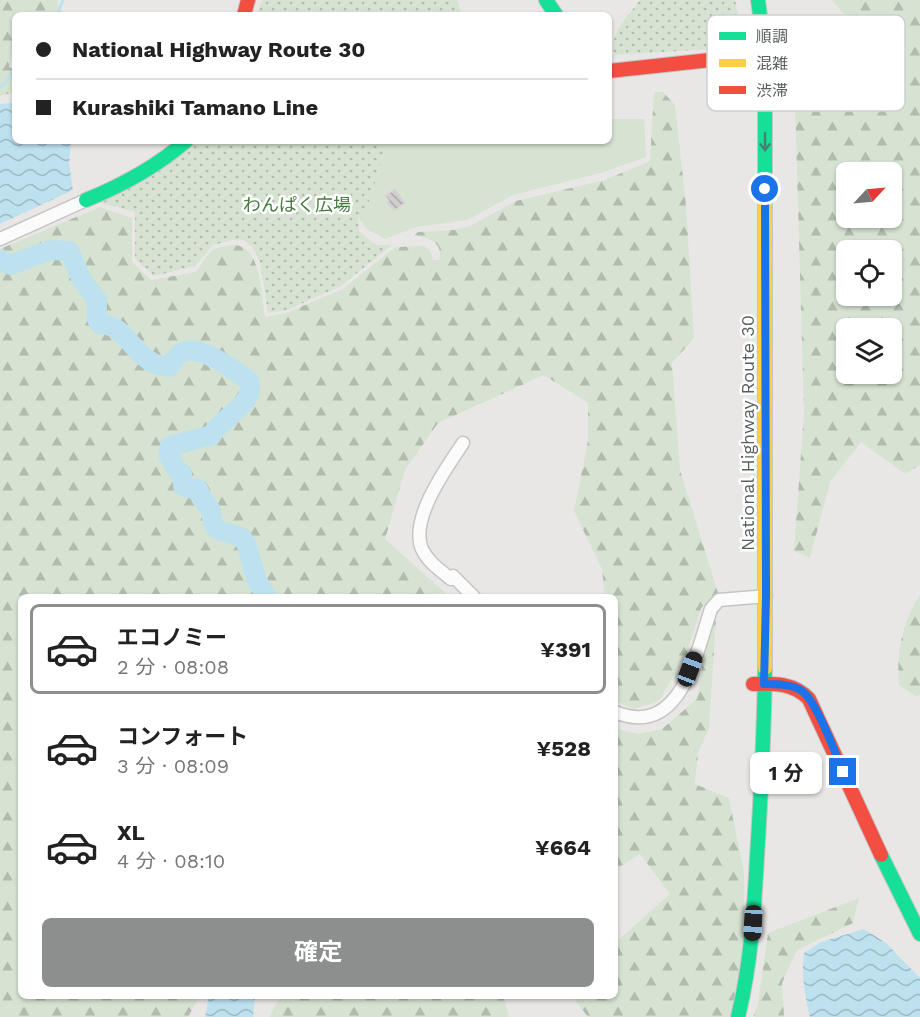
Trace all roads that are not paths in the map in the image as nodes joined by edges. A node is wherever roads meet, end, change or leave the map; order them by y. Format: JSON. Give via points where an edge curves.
{"nodes":[{"id":1,"x":745,"y":0,"type":"edge"},
{"id":2,"x":758,"y":0,"type":"edge"},
{"id":3,"x":748,"y":15,"type":"edge"},
{"id":4,"x":760,"y":15,"type":"edge"},
{"id":5,"x":707,"y":56,"type":"edge"},
{"id":6,"x":612,"y":71,"type":"edge"},
{"id":7,"x":764,"y":111,"type":"edge"},
{"id":8,"x":182,"y":144,"type":"edge"},
{"id":9,"x":86,"y":200,"type":"joint"},
{"id":10,"x":0,"y":239,"type":"edge"},
{"id":11,"x":751,"y":408,"type":"dead end"},
{"id":12,"x":463,"y":443,"type":"dead end"},
{"id":13,"x":471,"y":594,"type":"edge"},
{"id":14,"x":759,"y":596,"type":"junction"},
{"id":15,"x":759,"y":684,"type":"junction"},
{"id":16,"x":618,"y":712,"type":"edge"},
{"id":17,"x":920,"y":934,"type":"edge"},
{"id":18,"x":738,"y":1017,"type":"edge"}],
"edges":[{"from":1,"to":3,"type":"main road"},
{"from":2,"to":4,"type":"main road","name":"National Highway Route 30"},
{"from":5,"to":6,"type":"main road"},
{"from":7,"to":14,"type":"main road","name":"National Highway Route 30","one_way":true},
{"from":8,"to":9,"type":"main road","via":[[144,173]]},
{"from":9,"to":10,"type":"street"},
{"from":11,"to":14,"type":"main road","name":"National Highway Route 30"},
{"from":12,"to":13,"type":"street","via":[[433,489],[424,512],[421,547],[430,561]]},
{"from":14,"to":15,"type":"main road","name":"National Highway Route 30"},
{"from":14,"to":16,"type":"street","via":[[715,603],[682,691],[669,705],[645,718]]},
{"from":15,"to":17,"type":"main road","via":[[795,687],[804,692],[815,709]]},
{"from":15,"to":18,"type":"main road","name":"National Highway Route 30","via":[[763,760],[757,866],[752,942]]}]}
